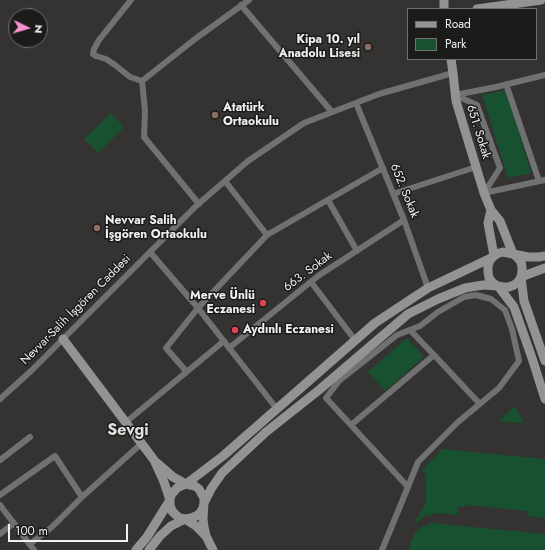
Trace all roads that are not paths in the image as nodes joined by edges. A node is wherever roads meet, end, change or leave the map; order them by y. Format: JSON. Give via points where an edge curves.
{"nodes":[{"id":1,"x":131,"y":0,"type":"edge"},
{"id":2,"x":249,"y":0,"type":"edge"},
{"id":3,"x":539,"y":0,"type":"edge"},
{"id":4,"x":241,"y":5,"type":"junction"},
{"id":5,"x":484,"y":8,"type":"edge"},
{"id":6,"x":451,"y":60,"type":"edge"},
{"id":7,"x":454,"y":73,"type":"junction"},
{"id":8,"x":545,"y":75,"type":"edge"},
{"id":9,"x":142,"y":81,"type":"junction"},
{"id":10,"x":506,"y":84,"type":"junction"},
{"id":11,"x":455,"y":96,"type":"junction"},
{"id":12,"x":356,"y":103,"type":"junction"},
{"id":13,"x":332,"y":112,"type":"junction"},
{"id":14,"x":476,"y":167,"type":"junction"},
{"id":15,"x":383,"y":168,"type":"junction"},
{"id":16,"x":225,"y":181,"type":"junction"},
{"id":17,"x":542,"y":181,"type":"edge"},
{"id":18,"x":484,"y":193,"type":"junction"},
{"id":19,"x":393,"y":194,"type":"junction"},
{"id":20,"x":328,"y":200,"type":"junction"},
{"id":21,"x":199,"y":204,"type":"junction"},
{"id":22,"x":490,"y":210,"type":"junction"},
{"id":23,"x":404,"y":220,"type":"junction"},
{"id":24,"x":267,"y":235,"type":"junction"},
{"id":25,"x":357,"y":251,"type":"junction"},
{"id":26,"x":150,"y":252,"type":"junction"},
{"id":27,"x":513,"y":254,"type":"junction"},
{"id":28,"x":494,"y":256,"type":"junction"},
{"id":29,"x":545,"y":256,"type":"edge"},
{"id":30,"x":545,"y":268,"type":"edge"},
{"id":31,"x":521,"y":277,"type":"junction"},
{"id":32,"x":311,"y":282,"type":"junction"},
{"id":33,"x":498,"y":286,"type":"junction"},
{"id":34,"x":428,"y":288,"type":"junction"},
{"id":35,"x":198,"y":308,"type":"junction"},
{"id":36,"x":410,"y":330,"type":"junction"},
{"id":37,"x":63,"y":339,"type":"junction"},
{"id":38,"x":355,"y":340,"type":"junction"},
{"id":39,"x":224,"y":341,"type":"junction"},
{"id":40,"x":230,"y":348,"type":"junction"},
{"id":41,"x":434,"y":355,"type":"junction"},
{"id":42,"x":545,"y":361,"type":"edge"},
{"id":43,"x":186,"y":371,"type":"junction"},
{"id":44,"x":319,"y":390,"type":"junction"},
{"id":45,"x":326,"y":398,"type":"junction"},
{"id":46,"x":0,"y":399,"type":"edge"},
{"id":47,"x":545,"y":399,"type":"edge"},
{"id":48,"x":480,"y":404,"type":"junction"},
{"id":49,"x":277,"y":409,"type":"junction"},
{"id":50,"x":126,"y":422,"type":"junction"},
{"id":51,"x":351,"y":425,"type":"junction"},
{"id":52,"x":30,"y":437,"type":"dead end"},
{"id":53,"x":142,"y":443,"type":"junction"},
{"id":54,"x":0,"y":460,"type":"edge"},
{"id":55,"x":154,"y":460,"type":"junction"},
{"id":56,"x":186,"y":484,"type":"junction"},
{"id":57,"x":408,"y":487,"type":"junction"},
{"id":58,"x":0,"y":495,"type":"edge"},
{"id":59,"x":82,"y":497,"type":"junction"},
{"id":60,"x":170,"y":500,"type":"junction"},
{"id":61,"x":204,"y":503,"type":"junction"},
{"id":62,"x":0,"y":505,"type":"edge"},
{"id":63,"x":185,"y":519,"type":"junction"},
{"id":64,"x":14,"y":523,"type":"junction"},
{"id":65,"x":0,"y":534,"type":"edge"},
{"id":66,"x":206,"y":536,"type":"junction"},
{"id":67,"x":30,"y":544,"type":"junction"},
{"id":68,"x":34,"y":550,"type":"edge"},
{"id":69,"x":136,"y":550,"type":"edge"},
{"id":70,"x":149,"y":550,"type":"edge"},
{"id":71,"x":213,"y":550,"type":"edge"},
{"id":72,"x":382,"y":550,"type":"edge"}],
"edges":[{"from":1,"to":9,"type":"street","via":[[99,40],[93,54]]},
{"from":2,"to":4,"type":"street"},
{"from":3,"to":5,"type":"street"},
{"from":4,"to":9,"type":"street"},
{"from":4,"to":13,"type":"street"},
{"from":6,"to":7,"type":"street","name":"651. Sokak"},
{"from":7,"to":11,"type":"street","name":"651. Sokak"},
{"from":7,"to":12,"type":"street","name":"Nevvar-Salih İşgören Caddesi"},
{"from":8,"to":10,"type":"street"},
{"from":9,"to":21,"type":"street","via":[[144,137]]},
{"from":10,"to":11,"type":"street"},
{"from":10,"to":17,"type":"street"},
{"from":11,"to":14,"type":"street","name":"651. Sokak"},
{"from":11,"to":18,"type":"street","via":[[477,105],[500,168]]},
{"from":12,"to":13,"type":"street","name":"Nevvar-Salih İşgören Caddesi"},
{"from":12,"to":15,"type":"street","name":"652. Sokak"},
{"from":13,"to":16,"type":"street","name":"Nevvar-Salih İşgören Caddesi","via":[[304,124]]},
{"from":14,"to":18,"type":"street","name":"651. Sokak"},
{"from":14,"to":19,"type":"street"},
{"from":15,"to":19,"type":"street","name":"652. Sokak"},
{"from":15,"to":20,"type":"street"},
{"from":16,"to":21,"type":"street","name":"Nevvar-Salih İşgören Caddesi"},
{"from":16,"to":24,"type":"street"},
{"from":17,"to":18,"type":"street"},
{"from":18,"to":22,"type":"street","name":"651. Sokak"},
{"from":19,"to":23,"type":"street","name":"652. Sokak"},
{"from":20,"to":24,"type":"street"},
{"from":20,"to":25,"type":"street"},
{"from":21,"to":26,"type":"street","name":"Nevvar-Salih İşgören Caddesi"},
{"from":22,"to":27,"type":"street","via":[[500,221]]},
{"from":22,"to":28,"type":"street","via":[[488,224]]},
{"from":23,"to":25,"type":"street","name":"663. Sokak"},
{"from":23,"to":34,"type":"street","name":"652. Sokak"},
{"from":24,"to":35,"type":"street"},
{"from":25,"to":32,"type":"street","name":"663. Sokak"},
{"from":26,"to":35,"type":"street"},
{"from":26,"to":37,"type":"street","name":"Nevvar-Salih İşgören Caddesi"},
{"from":27,"to":28,"type":"street","via":[[503,252]]},
{"from":27,"to":29,"type":"street","via":[[528,257]]},
{"from":27,"to":31,"type":"street","via":[[521,262]]},
{"from":28,"to":33,"type":"street","via":[[490,260],[488,272],[489,278]]},
{"from":28,"to":34,"type":"street"},
{"from":30,"to":31,"type":"street"},
{"from":31,"to":33,"type":"street","via":[[509,287]]},
{"from":31,"to":42,"type":"street","via":[[524,301]]},
{"from":32,"to":38,"type":"street"},
{"from":32,"to":40,"type":"street","name":"663. Sokak"},
{"from":33,"to":44,"type":"street","via":[[483,284],[465,288],[438,298],[408,314]]},
{"from":33,"to":47,"type":"street","via":[[514,307]]},
{"from":34,"to":38,"type":"street","via":[[375,323]]},
{"from":35,"to":39,"type":"street"},
{"from":35,"to":43,"type":"street","via":[[166,348]]},
{"from":36,"to":41,"type":"street"},
{"from":36,"to":45,"type":"street","via":[[397,335],[339,380]]},
{"from":36,"to":48,"type":"street","via":[[464,297],[476,294],[491,298],[505,310],[520,361],[499,388]]},
{"from":37,"to":46,"type":"street","name":"Nevvar-Salih İşgören Caddesi"},
{"from":37,"to":50,"type":"street"},
{"from":38,"to":49,"type":"street"},
{"from":39,"to":40,"type":"street"},
{"from":39,"to":43,"type":"street"},
{"from":40,"to":49,"type":"street"},
{"from":41,"to":48,"type":"street"},
{"from":41,"to":51,"type":"street"},
{"from":43,"to":50,"type":"street"},
{"from":44,"to":45,"type":"street"},
{"from":44,"to":61,"type":"street","via":[[266,432],[222,472]]},
{"from":45,"to":51,"type":"street"},
{"from":48,"to":57,"type":"street","via":[[418,462]]},
{"from":49,"to":56,"type":"street"},
{"from":50,"to":53,"type":"street"},
{"from":51,"to":57,"type":"street"},
{"from":52,"to":54,"type":"street"},
{"from":53,"to":55,"type":"street"},
{"from":53,"to":59,"type":"street"},
{"from":55,"to":56,"type":"street","via":[[173,477]]},
{"from":55,"to":60,"type":"street"},
{"from":56,"to":60,"type":"street","via":[[177,488]]},
{"from":56,"to":61,"type":"street","via":[[199,489]]},
{"from":57,"to":72,"type":"street"},
{"from":58,"to":59,"type":"street","via":[[55,456]]},
{"from":59,"to":67,"type":"street","via":[[52,527]]},
{"from":60,"to":63,"type":"street","via":[[172,511]]},
{"from":60,"to":69,"type":"street"},
{"from":61,"to":63,"type":"street","via":[[200,513]]},
{"from":61,"to":66,"type":"street"},
{"from":62,"to":64,"type":"street"},
{"from":63,"to":66,"type":"street"},
{"from":63,"to":70,"type":"street","via":[[171,526]]},
{"from":64,"to":65,"type":"street"},
{"from":64,"to":67,"type":"street"},
{"from":66,"to":71,"type":"street"},
{"from":67,"to":68,"type":"street"}]}
